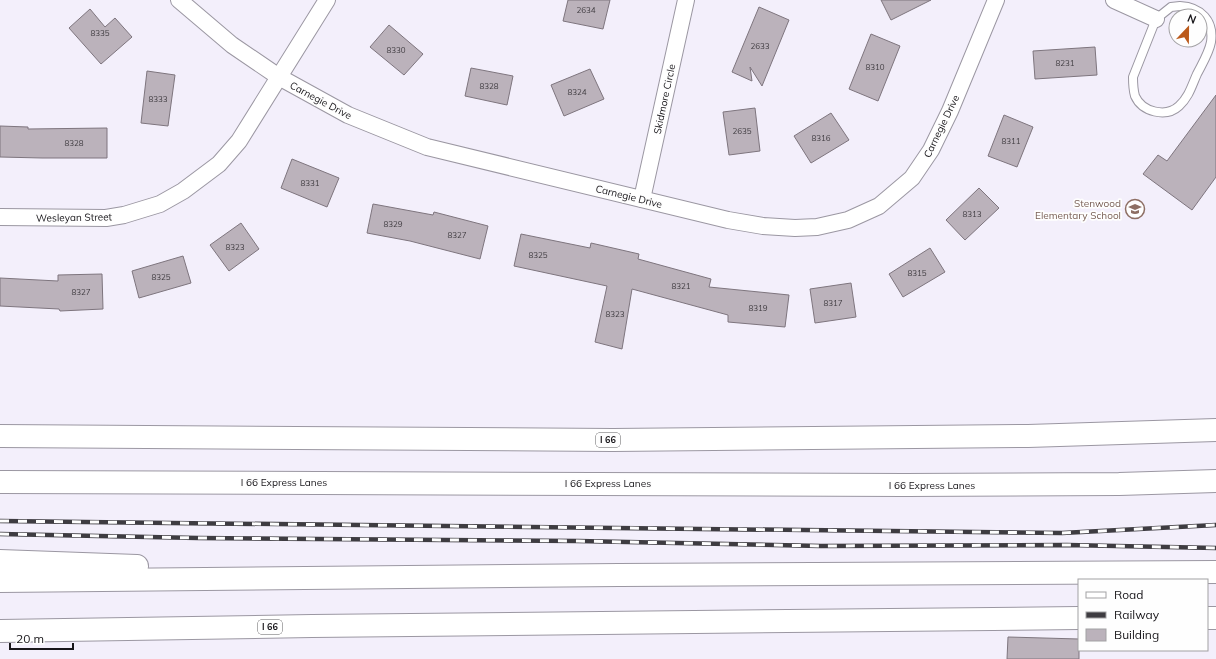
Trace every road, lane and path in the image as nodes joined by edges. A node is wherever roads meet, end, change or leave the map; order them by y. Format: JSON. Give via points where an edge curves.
{"nodes":[{"id":1,"x":179,"y":0,"type":"edge"},
{"id":2,"x":327,"y":0,"type":"edge"},
{"id":3,"x":686,"y":0,"type":"edge"},
{"id":4,"x":996,"y":0,"type":"edge"},
{"id":5,"x":1114,"y":0,"type":"edge"},
{"id":6,"x":1156,"y":19,"type":"junction"},
{"id":7,"x":279,"y":77,"type":"junction"},
{"id":8,"x":642,"y":199,"type":"junction"},
{"id":9,"x":0,"y":217,"type":"edge"},
{"id":10,"x":1216,"y":430,"type":"edge"},
{"id":11,"x":0,"y":436,"type":"edge"},
{"id":12,"x":1216,"y":480,"type":"edge"},
{"id":13,"x":0,"y":482,"type":"edge"},
{"id":14,"x":0,"y":561,"type":"edge"},
{"id":15,"x":1216,"y":572,"type":"edge"},
{"id":16,"x":452,"y":577,"type":"junction"},
{"id":17,"x":0,"y":581,"type":"edge"},
{"id":18,"x":1078,"y":618,"type":"edge"},
{"id":19,"x":0,"y":631,"type":"edge"}],
"edges":[{"from":1,"to":7,"type":"street","name":"Carnegie Drive","via":[[232,45]]},
{"from":2,"to":7,"type":"street","name":"Wesleyan Street"},
{"from":3,"to":8,"type":"street","name":"Skidmore Circle"},
{"from":4,"to":8,"type":"street","name":"Carnegie Drive","via":[[932,150],[912,178],[879,206],[848,220],[817,228],[795,228],[728,220]]},
{"from":5,"to":6,"type":"street"},
{"from":6,"to":6,"type":"lane","via":[[1136,66],[1132,88],[1141,105],[1159,112],[1178,107],[1186,99],[1210,44],[1211,34],[1205,16],[1189,6],[1171,7]]},
{"from":7,"to":8,"type":"street","name":"Carnegie Drive","via":[[348,116],[427,147]]},
{"from":7,"to":9,"type":"street","name":"Wesleyan Street","via":[[239,141],[219,164],[183,191],[160,204],[106,218]]},
{"from":10,"to":11,"type":"highway","number":"I 66","via":[[1028,436],[613,440]]},
{"from":12,"to":13,"type":"highway","name":"I 66 Express Lanes","via":[[1119,484],[905,485]]},
{"from":14,"to":16,"type":"highway"},
{"from":15,"to":16,"type":"highway"},
{"from":16,"to":17,"type":"highway"},
{"from":18,"to":19,"type":"highway","number":"I 66"}]}
